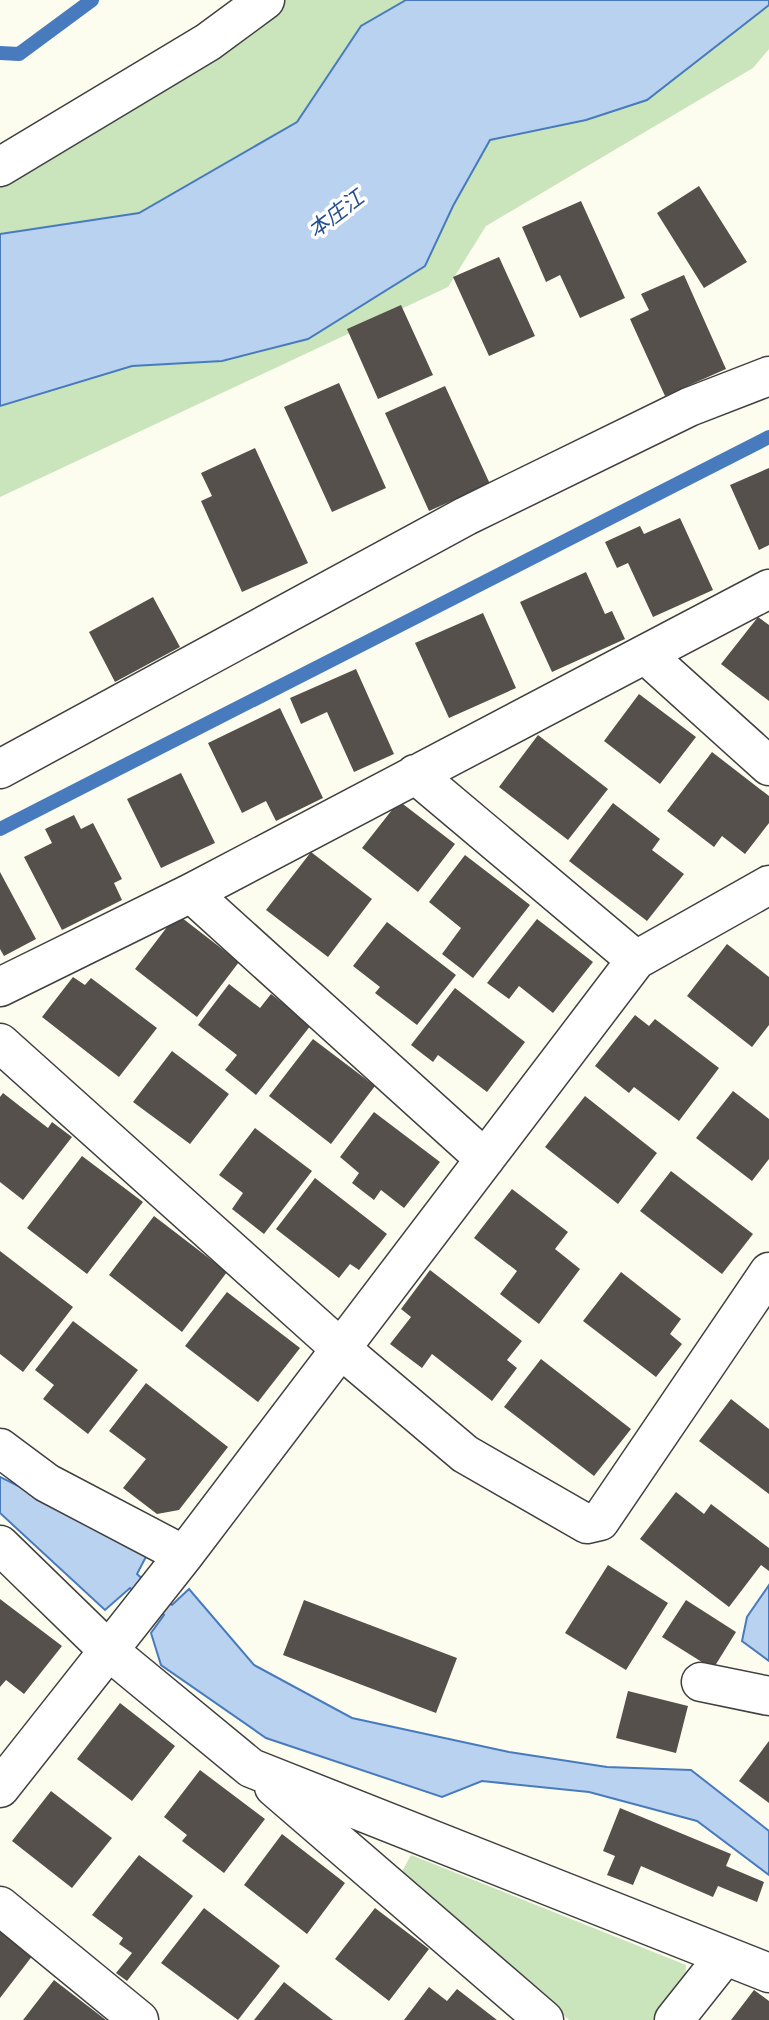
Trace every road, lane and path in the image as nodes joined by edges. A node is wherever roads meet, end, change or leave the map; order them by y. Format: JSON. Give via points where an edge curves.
{"nodes":[{"id":1,"x":265,"y":0,"type":"edge"},
{"id":2,"x":0,"y":167,"type":"edge"},
{"id":3,"x":769,"y":376,"type":"edge"},
{"id":4,"x":769,"y":589,"type":"edge"},
{"id":5,"x":646,"y":655,"type":"junction"},
{"id":6,"x":769,"y":766,"type":"edge"},
{"id":7,"x":0,"y":769,"type":"edge"},
{"id":8,"x":415,"y":774,"type":"junction"},
{"id":9,"x":769,"y":885,"type":"edge"},
{"id":10,"x":191,"y":894,"type":"junction"},
{"id":11,"x":636,"y":960,"type":"junction"},
{"id":12,"x":0,"y":987,"type":"edge"},
{"id":13,"x":0,"y":1043,"type":"edge"},
{"id":14,"x":485,"y":1159,"type":"junction"},
{"id":15,"x":769,"y":1272,"type":"edge"},
{"id":16,"x":341,"y":1349,"type":"junction"},
{"id":17,"x":0,"y":1448,"type":"edge"},
{"id":18,"x":0,"y":1545,"type":"edge"},
{"id":19,"x":184,"y":1555,"type":"junction"},
{"id":20,"x":109,"y":1651,"type":"junction"},
{"id":21,"x":701,"y":1682,"type":"dead end"},
{"id":22,"x":769,"y":1696,"type":"edge"},
{"id":23,"x":251,"y":1768,"type":"junction"},
{"id":24,"x":0,"y":1788,"type":"edge"},
{"id":25,"x":0,"y":1906,"type":"edge"},
{"id":26,"x":724,"y":1957,"type":"junction"},
{"id":27,"x":769,"y":1973,"type":"edge"},
{"id":28,"x":139,"y":2020,"type":"edge"},
{"id":29,"x":544,"y":2020,"type":"edge"},
{"id":30,"x":674,"y":2020,"type":"edge"}],
"edges":[{"from":1,"to":2,"type":"street","via":[[208,42]]},
{"from":3,"to":7,"type":"street","via":[[689,407],[466,516]]},
{"from":4,"to":5,"type":"street"},
{"from":5,"to":6,"type":"street"},
{"from":5,"to":8,"type":"street"},
{"from":8,"to":10,"type":"street"},
{"from":8,"to":11,"type":"street"},
{"from":9,"to":11,"type":"street"},
{"from":10,"to":12,"type":"street"},
{"from":10,"to":14,"type":"street"},
{"from":11,"to":14,"type":"street"},
{"from":13,"to":16,"type":"street"},
{"from":14,"to":16,"type":"street"},
{"from":15,"to":16,"type":"street","via":[[600,1521],[587,1524],[465,1454]]},
{"from":16,"to":19,"type":"street"},
{"from":17,"to":19,"type":"street","via":[[47,1483]]},
{"from":18,"to":20,"type":"street"},
{"from":19,"to":20,"type":"street"},
{"from":20,"to":23,"type":"street"},
{"from":20,"to":24,"type":"street"},
{"from":21,"to":22,"type":"street"},
{"from":23,"to":26,"type":"street"},
{"from":23,"to":29,"type":"street"},
{"from":25,"to":28,"type":"street"},
{"from":26,"to":27,"type":"street"},
{"from":26,"to":30,"type":"street"}]}
